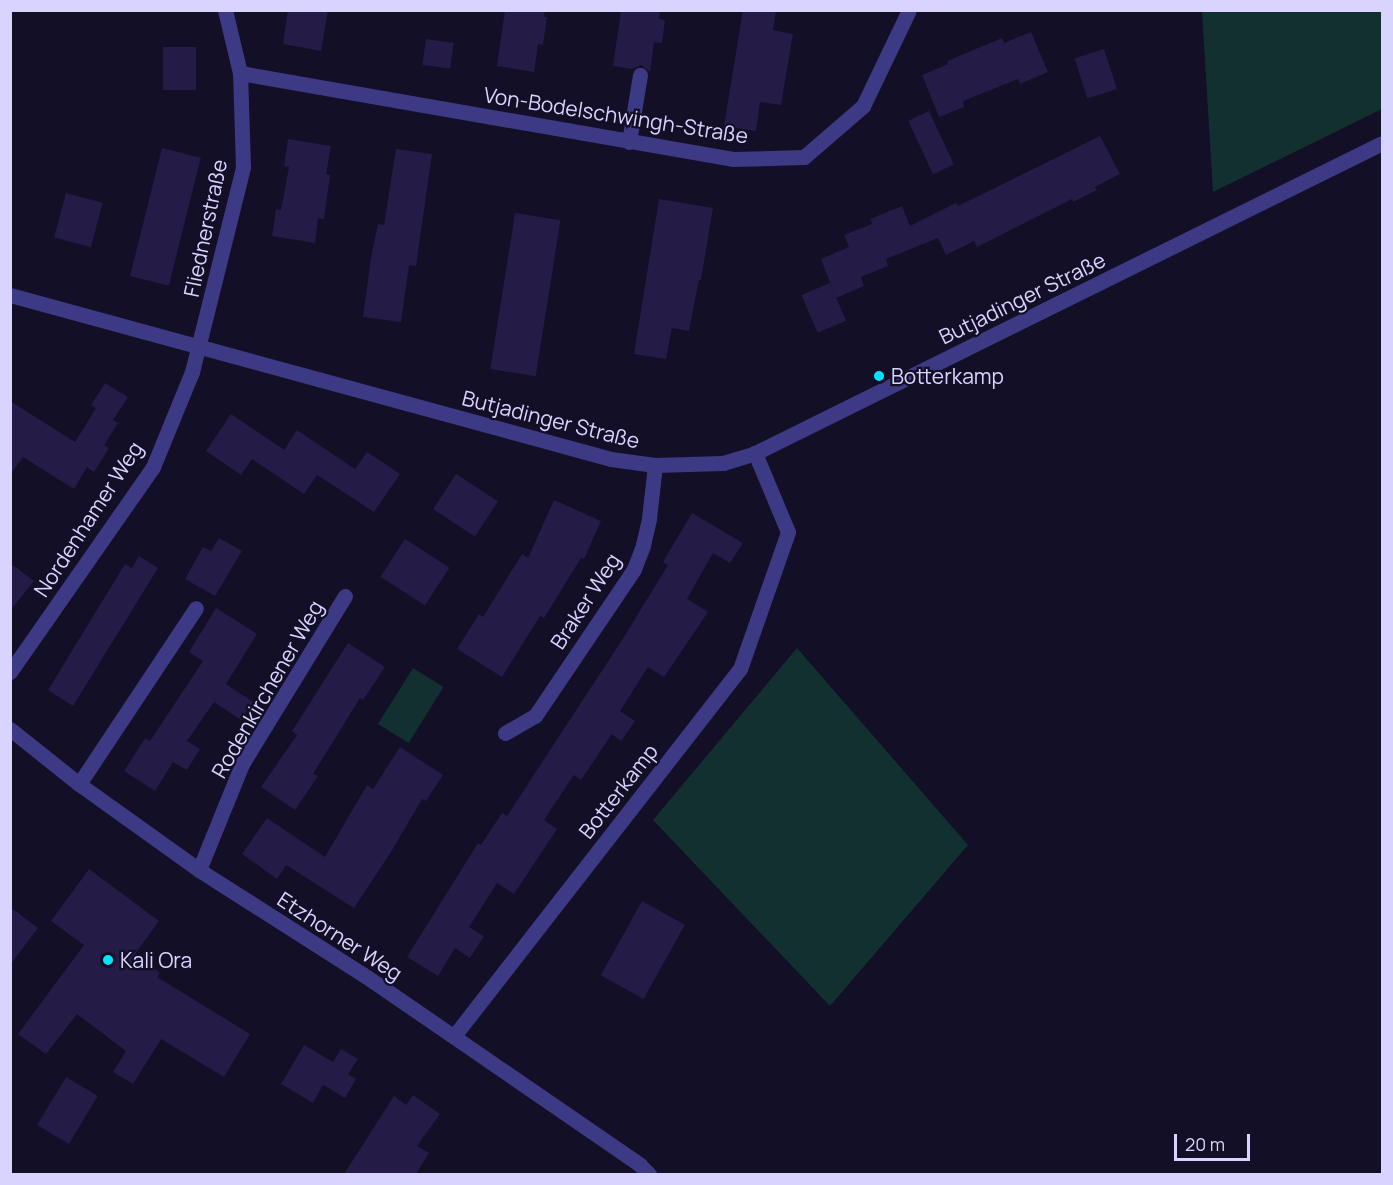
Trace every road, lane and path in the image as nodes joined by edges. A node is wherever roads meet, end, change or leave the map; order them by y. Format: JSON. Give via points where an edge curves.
{"nodes":[{"id":1,"x":225,"y":10,"type":"edge"},
{"id":2,"x":909,"y":10,"type":"edge"},
{"id":3,"x":240,"y":74,"type":"junction"},
{"id":4,"x":640,"y":75,"type":"dead end"},
{"id":5,"x":629,"y":142,"type":"junction"},
{"id":6,"x":1383,"y":143,"type":"edge"},
{"id":7,"x":10,"y":295,"type":"edge"},
{"id":8,"x":200,"y":348,"type":"junction"},
{"id":9,"x":755,"y":453,"type":"junction"},
{"id":10,"x":655,"y":465,"type":"junction"},
{"id":11,"x":345,"y":596,"type":"dead end"},
{"id":12,"x":196,"y":608,"type":"dead end"},
{"id":13,"x":10,"y":672,"type":"edge"},
{"id":14,"x":10,"y":729,"type":"edge"},
{"id":15,"x":505,"y":733,"type":"dead end"},
{"id":16,"x":79,"y":784,"type":"junction"},
{"id":17,"x":199,"y":870,"type":"junction"},
{"id":18,"x":454,"y":1036,"type":"junction"},
{"id":19,"x":650,"y":1174,"type":"edge"}],
"edges":[{"from":1,"to":3,"type":"street","name":"Fliednerstraße"},
{"from":2,"to":5,"type":"street","name":"Von-Bodelschwingh-Straße","via":[[862,106],[804,157],[733,159]]},
{"from":3,"to":5,"type":"street","name":"Von-Bodelschwingh-Straße"},
{"from":3,"to":8,"type":"street","name":"Fliednerstraße","via":[[243,166]]},
{"from":4,"to":5,"type":"street"},
{"from":6,"to":9,"type":"street","name":"Butjadinger Straße"},
{"from":7,"to":8,"type":"street","name":"Butjadinger Straße"},
{"from":8,"to":10,"type":"street","name":"Butjadinger Straße","via":[[610,459]]},
{"from":8,"to":13,"type":"street","name":"Nordenhamer Weg","via":[[153,467]]},
{"from":9,"to":10,"type":"street","name":"Butjadinger Straße","via":[[723,463]]},
{"from":9,"to":18,"type":"street","name":"Botterkamp","via":[[788,532],[740,669]]},
{"from":10,"to":15,"type":"street","name":"Braker Weg","via":[[649,518],[634,569],[535,716]]},
{"from":11,"to":17,"type":"street","name":"Rodenkirchener Weg","via":[[242,764]]},
{"from":12,"to":16,"type":"street"},
{"from":14,"to":16,"type":"street","name":"Etzhorner Weg"},
{"from":16,"to":17,"type":"street","name":"Etzhorner Weg"},
{"from":17,"to":18,"type":"street","name":"Etzhorner Weg"},
{"from":18,"to":19,"type":"street","name":"Etzhorner Weg"}]}
